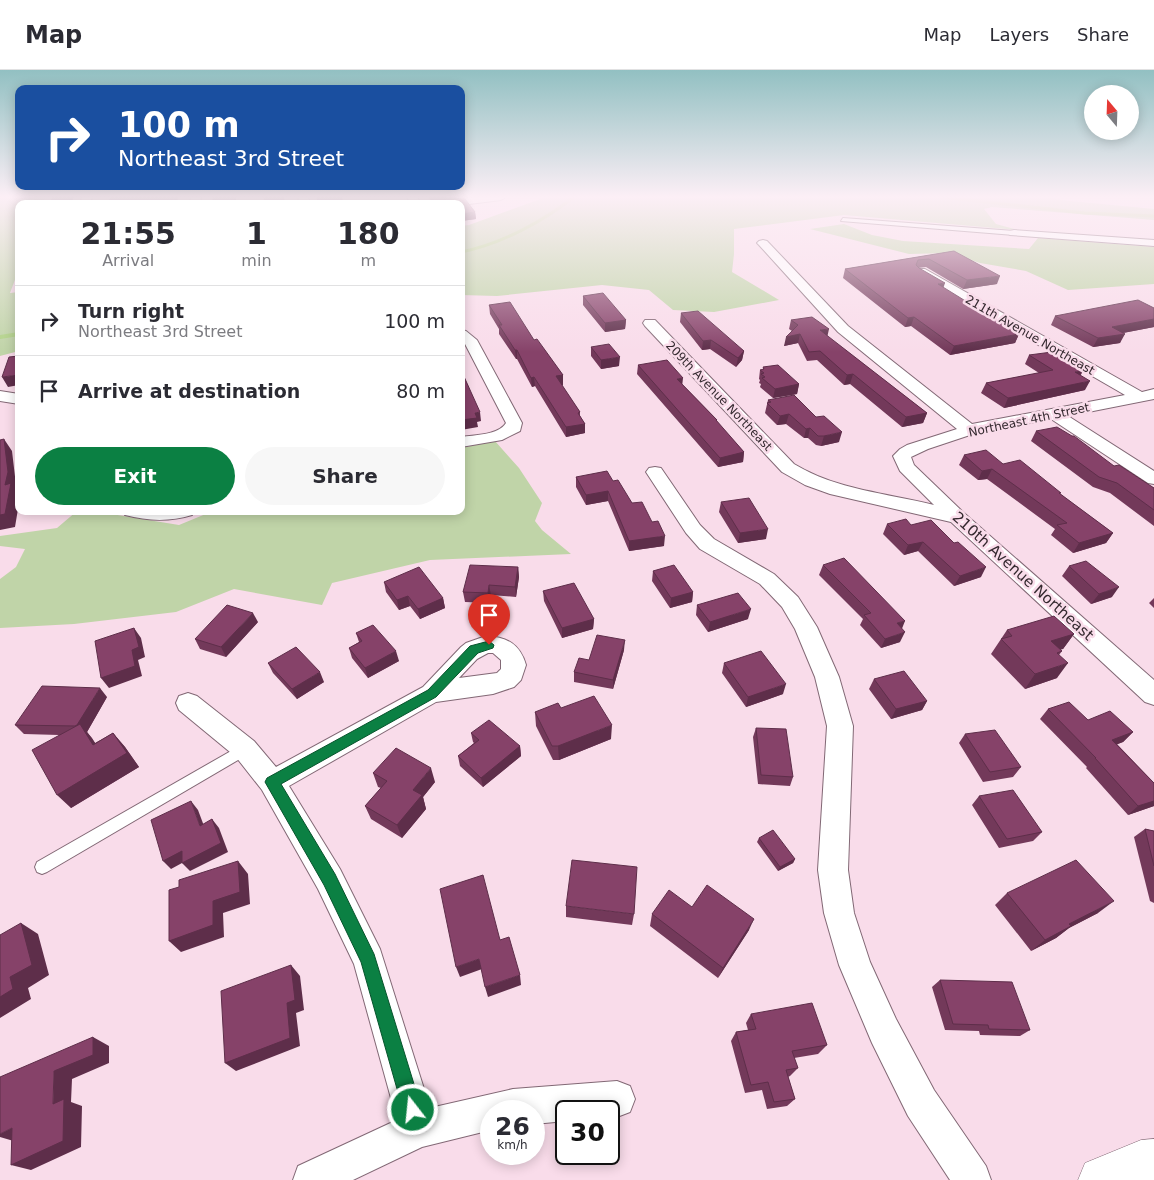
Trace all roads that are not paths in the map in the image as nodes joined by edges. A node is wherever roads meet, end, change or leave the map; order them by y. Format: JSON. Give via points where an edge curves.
{"nodes":[{"id":1,"x":768,"y":249,"type":"edge"},
{"id":2,"x":921,"y":272,"type":"edge"},
{"id":3,"x":650,"y":323,"type":"dead end"},
{"id":4,"x":465,"y":337,"type":"edge"},
{"id":5,"x":1147,"y":395,"type":"edge"},
{"id":6,"x":1056,"y":415,"type":"junction"},
{"id":7,"x":969,"y":430,"type":"junction"},
{"id":8,"x":465,"y":441,"type":"edge"},
{"id":9,"x":905,"y":452,"type":"joint"},
{"id":10,"x":655,"y":472,"type":"dead end"},
{"id":11,"x":1154,"y":479,"type":"edge"},
{"id":12,"x":153,"y":515,"type":"edge"},
{"id":13,"x":167,"y":515,"type":"edge"},
{"id":14,"x":957,"y":517,"type":"junction"},
{"id":15,"x":432,"y":693,"type":"dead end"},
{"id":16,"x":1154,"y":695,"type":"edge"},
{"id":17,"x":188,"y":703,"type":"dead end"},
{"id":18,"x":244,"y":749,"type":"junction"},
{"id":19,"x":272,"y":782,"type":"junction"},
{"id":20,"x":42,"y":867,"type":"dead end"},
{"id":21,"x":480,"y":1115,"type":"edge"},
{"id":22,"x":418,"y":1129,"type":"junction"},
{"id":23,"x":312,"y":1180,"type":"edge"},
{"id":24,"x":972,"y":1180,"type":"edge"}],
"edges":[{"from":1,"to":7,"type":"street","via":[[843,329]]},
{"from":2,"to":5,"type":"street","name":"211th Avenue Northeast"},
{"from":3,"to":14,"type":"street","name":"209th Avenue Northeast","via":[[788,468],[799,475],[834,490]]},
{"from":4,"to":8,"type":"street","via":[[470,340],[512,417],[514,427],[501,435]]},
{"from":5,"to":6,"type":"street","name":"Northeast 4th Street"},
{"from":6,"to":7,"type":"street","name":"Northeast 4th Street"},
{"from":6,"to":11,"type":"street"},
{"from":7,"to":9,"type":"street","name":"Northeast 4th Street"},
{"from":9,"to":14,"type":"street","name":"210th Avenue Northeast","via":[[902,456],[906,467]]},
{"from":10,"to":24,"type":"street","via":[[693,530],[707,544],[767,579],[790,602],[806,627],[828,677],[840,726],[833,870],[839,913],[855,965],[884,1031],[921,1102]]},
{"from":12,"to":13,"type":"street"},
{"from":14,"to":16,"type":"street","name":"210th Avenue Northeast"},
{"from":15,"to":19,"type":"street"},
{"from":17,"to":18,"type":"street"},
{"from":18,"to":19,"type":"street"},
{"from":18,"to":20,"type":"lane"},
{"from":19,"to":22,"type":"street","via":[[329,879],[369,960]]},
{"from":21,"to":22,"type":"street"},
{"from":22,"to":23,"type":"street"}]}
